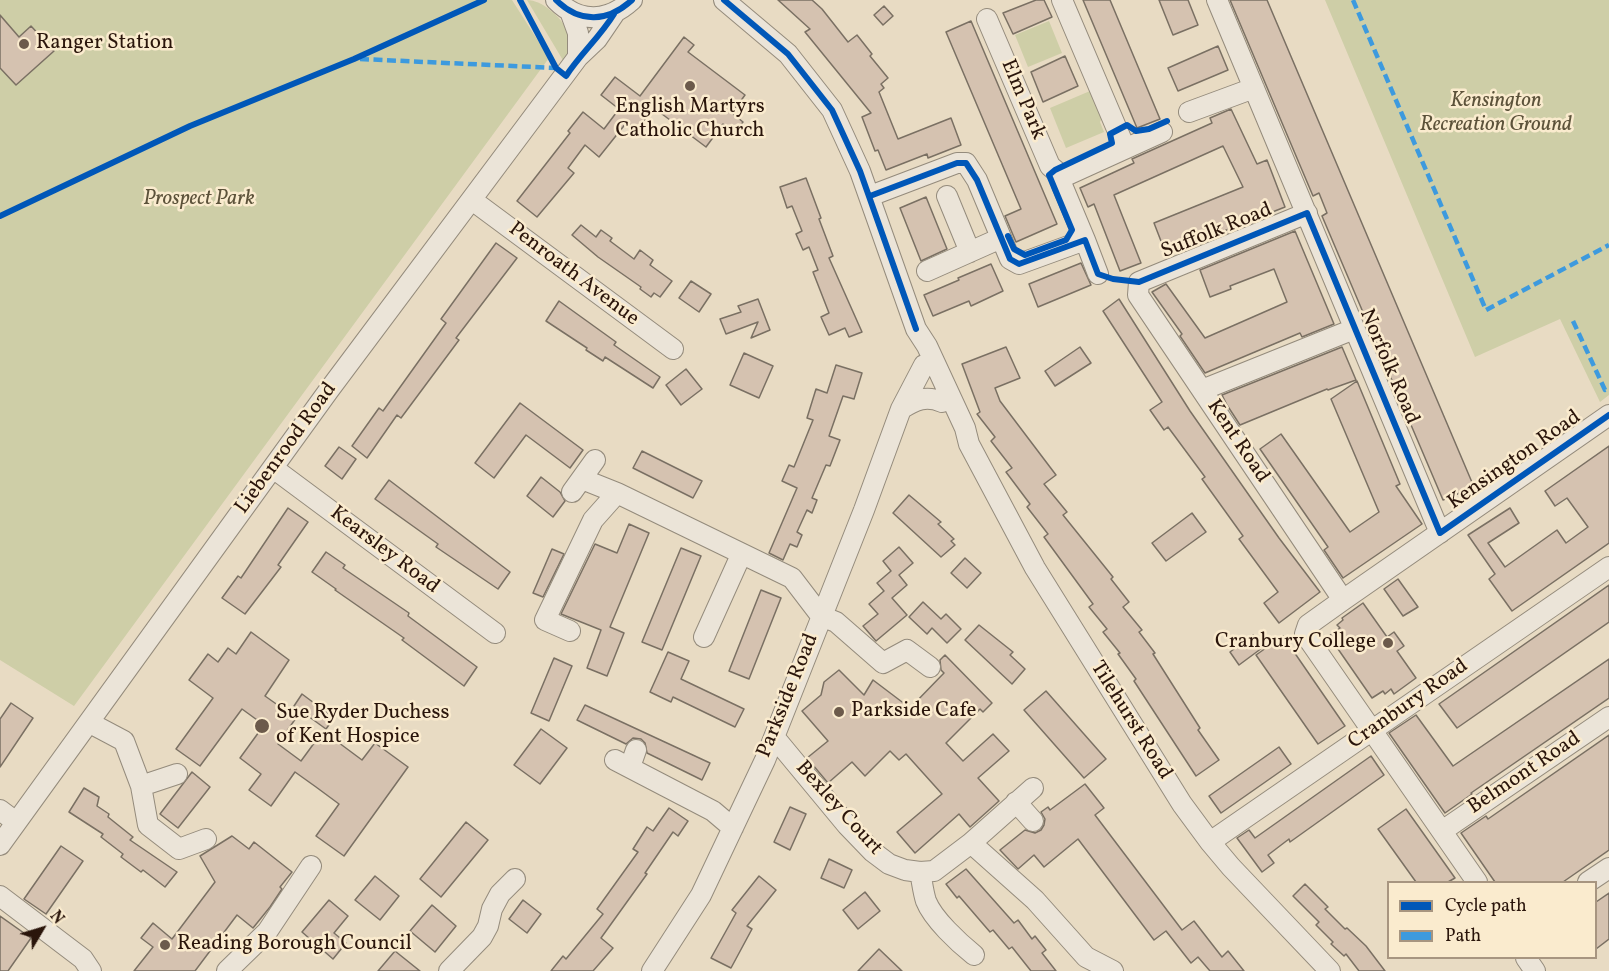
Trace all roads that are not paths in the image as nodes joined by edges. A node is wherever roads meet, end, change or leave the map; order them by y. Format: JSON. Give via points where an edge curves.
{"nodes":[{"id":1,"x":632,"y":0,"type":"edge"},
{"id":2,"x":724,"y":0,"type":"edge"},
{"id":3,"x":1062,"y":0,"type":"edge"},
{"id":4,"x":1217,"y":0,"type":"edge"},
{"id":5,"x":563,"y":5,"type":"edge"},
{"id":6,"x":614,"y":14,"type":"junction"},
{"id":7,"x":987,"y":19,"type":"dead end"},
{"id":8,"x":578,"y":57,"type":"junction"},
{"id":9,"x":1254,"y":88,"type":"junction"},
{"id":10,"x":1189,"y":112,"type":"dead end"},
{"id":11,"x":1162,"y":132,"type":"dead end"},
{"id":12,"x":1125,"y":147,"type":"junction"},
{"id":13,"x":1063,"y":177,"type":"junction"},
{"id":14,"x":870,"y":196,"type":"junction"},
{"id":15,"x":947,"y":196,"type":"dead end"},
{"id":16,"x":472,"y":200,"type":"junction"},
{"id":17,"x":1307,"y":213,"type":"junction"},
{"id":18,"x":1001,"y":238,"type":"junction"},
{"id":19,"x":1085,"y":240,"type":"junction"},
{"id":20,"x":970,"y":252,"type":"junction"},
{"id":21,"x":927,"y":271,"type":"dead end"},
{"id":22,"x":1098,"y":273,"type":"dead end"},
{"id":23,"x":1139,"y":282,"type":"joint"},
{"id":24,"x":916,"y":329,"type":"junction"},
{"id":25,"x":1354,"y":329,"type":"junction"},
{"id":26,"x":673,"y":349,"type":"dead end"},
{"id":27,"x":924,"y":365,"type":"junction"},
{"id":28,"x":1202,"y":390,"type":"junction"},
{"id":29,"x":942,"y":402,"type":"junction"},
{"id":30,"x":901,"y":409,"type":"junction"},
{"id":31,"x":1609,"y":415,"type":"edge"},
{"id":32,"x":969,"y":444,"type":"junction"},
{"id":33,"x":595,"y":460,"type":"dead end"},
{"id":34,"x":273,"y":468,"type":"junction"},
{"id":35,"x":617,"y":493,"type":"junction"},
{"id":36,"x":1440,"y":533,"type":"junction"},
{"id":37,"x":741,"y":555,"type":"junction"},
{"id":38,"x":1609,"y":567,"type":"edge"},
{"id":39,"x":1343,"y":600,"type":"junction"},
{"id":40,"x":821,"y":616,"type":"junction"},
{"id":41,"x":570,"y":631,"type":"dead end"},
{"id":42,"x":495,"y":633,"type":"dead end"},
{"id":43,"x":704,"y":637,"type":"dead end"},
{"id":44,"x":930,"y":668,"type":"dead end"},
{"id":45,"x":1609,"y":717,"type":"edge"},
{"id":46,"x":90,"y":723,"type":"junction"},
{"id":47,"x":1373,"y":730,"type":"junction"},
{"id":48,"x":774,"y":738,"type":"junction"},
{"id":49,"x":627,"y":759,"type":"dead end"},
{"id":50,"x":177,"y":774,"type":"dead end"},
{"id":51,"x":141,"y":786,"type":"junction"},
{"id":52,"x":1033,"y":788,"type":"dead end"},
{"id":53,"x":1016,"y":802,"type":"junction"},
{"id":54,"x":8,"y":816,"type":"edge"},
{"id":55,"x":1033,"y":821,"type":"dead end"},
{"id":56,"x":732,"y":828,"type":"junction"},
{"id":57,"x":1442,"y":831,"type":"junction"},
{"id":58,"x":206,"y":839,"type":"dead end"},
{"id":59,"x":1210,"y":842,"type":"junction"},
{"id":60,"x":971,"y":843,"type":"junction"},
{"id":61,"x":0,"y":845,"type":"edge"},
{"id":62,"x":311,"y":866,"type":"dead end"},
{"id":63,"x":1609,"y":868,"type":"edge"},
{"id":64,"x":920,"y":872,"type":"junction"},
{"id":65,"x":515,"y":879,"type":"dead end"},
{"id":66,"x":1476,"y":881,"type":"edge"},
{"id":67,"x":1590,"y":881,"type":"edge"},
{"id":68,"x":0,"y":896,"type":"edge"},
{"id":69,"x":974,"y":955,"type":"dead end"},
{"id":70,"x":91,"y":971,"type":"edge"},
{"id":71,"x":226,"y":971,"type":"edge"},
{"id":72,"x":449,"y":971,"type":"edge"},
{"id":73,"x":652,"y":971,"type":"edge"},
{"id":74,"x":1113,"y":971,"type":"edge"},
{"id":75,"x":1330,"y":971,"type":"edge"}],
"edges":[{"from":1,"to":6,"type":"street","name":"Liebenrood Road"},
{"from":2,"to":14,"type":"street","name":"Tilehurst Road","via":[[788,54],[820,93],[844,134]]},
{"from":3,"to":12,"type":"street"},
{"from":4,"to":9,"type":"street","name":"Norfolk Road"},
{"from":5,"to":6,"type":"street","via":[[592,17]]},
{"from":5,"to":8,"type":"street","via":[[578,33]]},
{"from":6,"to":8,"type":"street","name":"Liebenrood Road","via":[[597,39]]},
{"from":7,"to":13,"type":"street","name":"Elm Park","via":[[1050,166]]},
{"from":8,"to":16,"type":"street","name":"Liebenrood Road"},
{"from":9,"to":10,"type":"street"},
{"from":9,"to":17,"type":"street","name":"Norfolk Road"},
{"from":11,"to":12,"type":"street"},
{"from":12,"to":13,"type":"street"},
{"from":13,"to":19,"type":"street","name":"Elm Park","via":[[1062,185]]},
{"from":14,"to":18,"type":"street","via":[[966,163]]},
{"from":14,"to":24,"type":"street","name":"Tilehurst Road"},
{"from":15,"to":20,"type":"street"},
{"from":16,"to":26,"type":"street","name":"Penroath Avenue"},
{"from":16,"to":34,"type":"street","name":"Liebenrood Road"},
{"from":17,"to":23,"type":"street","name":"Suffolk Road"},
{"from":17,"to":25,"type":"street","name":"Norfolk Road"},
{"from":18,"to":19,"type":"street","via":[[1010,259],[1019,264]]},
{"from":18,"to":20,"type":"street"},
{"from":19,"to":22,"type":"street","name":"Elm Park"},
{"from":20,"to":21,"type":"street"},
{"from":23,"to":28,"type":"street","name":"Kent Road","via":[[1138,295]]},
{"from":24,"to":27,"type":"street","name":"Tilehurst Road"},
{"from":24,"to":32,"type":"street","name":"Tilehurst Road","via":[[965,428]]},
{"from":25,"to":28,"type":"street"},
{"from":25,"to":36,"type":"street","name":"Norfolk Road"},
{"from":27,"to":29,"type":"street","name":"Tilehurst Road"},
{"from":27,"to":30,"type":"street","name":"Parkside Road"},
{"from":28,"to":39,"type":"street","name":"Kent Road"},
{"from":29,"to":30,"type":"street","via":[[923,398]]},
{"from":29,"to":32,"type":"street","name":"Tilehurst Road"},
{"from":30,"to":40,"type":"street","name":"Parkside Road"},
{"from":31,"to":36,"type":"street","name":"Kensington Road"},
{"from":32,"to":59,"type":"street","name":"Tilehurst Road","via":[[1035,568],[1176,795]]},
{"from":33,"to":35,"type":"street","via":[[577,486]]},
{"from":34,"to":42,"type":"street","name":"Kearsley Road"},
{"from":34,"to":46,"type":"street","name":"Liebenrood Road"},
{"from":35,"to":37,"type":"street"},
{"from":35,"to":41,"type":"street","via":[[592,520],[545,620]]},
{"from":36,"to":39,"type":"street","name":"Kensington Road"},
{"from":37,"to":40,"type":"street","via":[[792,578]]},
{"from":37,"to":43,"type":"street"},
{"from":38,"to":47,"type":"street","name":"Cranbury Road"},
{"from":39,"to":47,"type":"street","name":"Kensington Road","via":[[1308,625],[1305,634]]},
{"from":40,"to":44,"type":"street","via":[[836,622],[883,663],[907,650]]},
{"from":40,"to":48,"type":"street","name":"Parkside Road"},
{"from":45,"to":57,"type":"street","name":"Belmont Road"},
{"from":46,"to":51,"type":"street","via":[[124,741]]},
{"from":46,"to":54,"type":"street","name":"Liebenrood Road"},
{"from":47,"to":57,"type":"street"},
{"from":47,"to":59,"type":"street","name":"Cranbury Road"},
{"from":48,"to":56,"type":"street","name":"Parkside Road"},
{"from":48,"to":64,"type":"street","name":"Bexley Court","via":[[873,852],[889,864]]},
{"from":49,"to":56,"type":"street","via":[[713,811]]},
{"from":50,"to":51,"type":"street"},
{"from":51,"to":58,"type":"street","via":[[148,825],[179,849]]},
{"from":52,"to":53,"type":"street"},
{"from":53,"to":55,"type":"street"},
{"from":53,"to":60,"type":"street"},
{"from":54,"to":61,"type":"street","name":"Liebenrood Road"},
{"from":56,"to":73,"type":"street","name":"Parkside Road","via":[[701,895]]},
{"from":57,"to":66,"type":"street"},
{"from":59,"to":75,"type":"street","name":"Tilehurst Road"},
{"from":60,"to":64,"type":"street","via":[[934,870]]},
{"from":60,"to":74,"type":"street","via":[[1035,900],[1086,957]]},
{"from":62,"to":71,"type":"street","via":[[267,932]]},
{"from":63,"to":67,"type":"street"},
{"from":64,"to":69,"type":"street","via":[[927,902],[934,913]]},
{"from":65,"to":72,"type":"street","via":[[500,894],[482,937]]},
{"from":68,"to":70,"type":"street","via":[[83,959]]}]}
